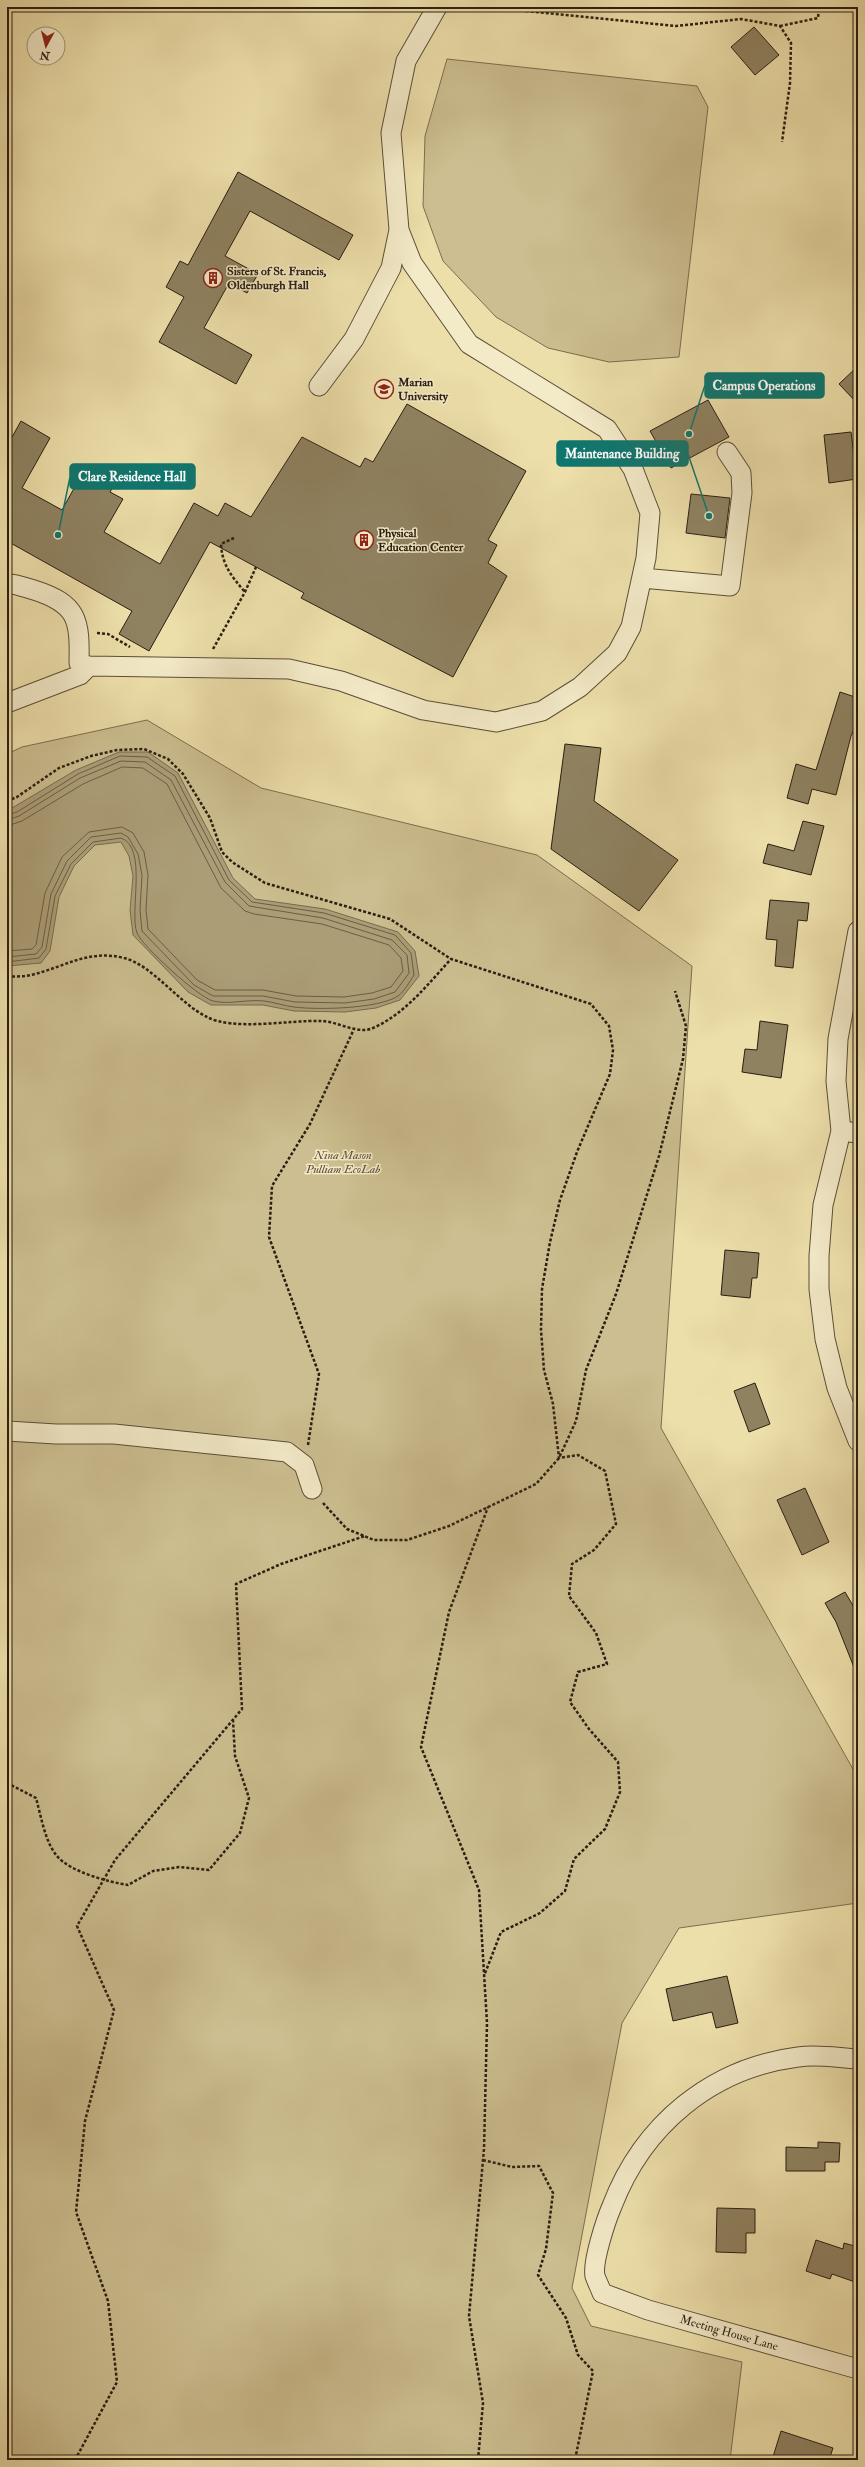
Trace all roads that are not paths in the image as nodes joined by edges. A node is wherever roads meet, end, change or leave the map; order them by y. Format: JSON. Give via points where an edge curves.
{"nodes":[{"id":1,"x":437,"y":7,"type":"edge"},
{"id":2,"x":399,"y":230,"type":"junction"},
{"id":3,"x":319,"y":386,"type":"dead end"},
{"id":4,"x":727,"y":452,"type":"dead end"},
{"id":5,"x":642,"y":578,"type":"junction"},
{"id":6,"x":7,"y":584,"type":"edge"},
{"id":7,"x":89,"y":666,"type":"junction"},
{"id":8,"x":7,"y":703,"type":"edge"},
{"id":9,"x":858,"y":931,"type":"edge"},
{"id":10,"x":849,"y":1132,"type":"edge"},
{"id":11,"x":7,"y":1432,"type":"edge"},
{"id":12,"x":858,"y":1441,"type":"edge"},
{"id":13,"x":312,"y":1489,"type":"road end"},
{"id":14,"x":858,"y":2059,"type":"edge"},
{"id":15,"x":858,"y":2369,"type":"edge"}],
"edges":[{"from":1,"to":2,"type":"street","via":[[406,61],[391,133]]},
{"from":2,"to":3,"type":"street","via":[[391,268],[354,339]]},
{"from":2,"to":5,"type":"street","via":[[412,263],[469,344],[607,429],[633,468],[650,513]]},
{"from":4,"to":5,"type":"street","via":[[741,473],[742,493],[730,586]]},
{"from":5,"to":7,"type":"street","via":[[631,627],[618,653],[580,687],[542,711],[496,722],[423,710],[341,681],[288,669]]},
{"from":6,"to":7,"type":"street","via":[[56,597],[76,618],[79,662]]},
{"from":7,"to":8,"type":"street","via":[[80,676]]},
{"from":9,"to":10,"type":"street","via":[[838,1039],[836,1081]]},
{"from":10,"to":12,"type":"street","via":[[823,1205],[819,1244],[819,1288],[832,1371]]},
{"from":11,"to":13,"type":"street","via":[[114,1434],[287,1452],[304,1465]]},
{"from":14,"to":15,"type":"street","name":"Meeting House Lane","via":[[798,2057],[758,2065],[712,2084],[672,2114],[635,2159],[610,2211],[598,2250],[595,2275],[602,2293],[661,2314]]}]}
